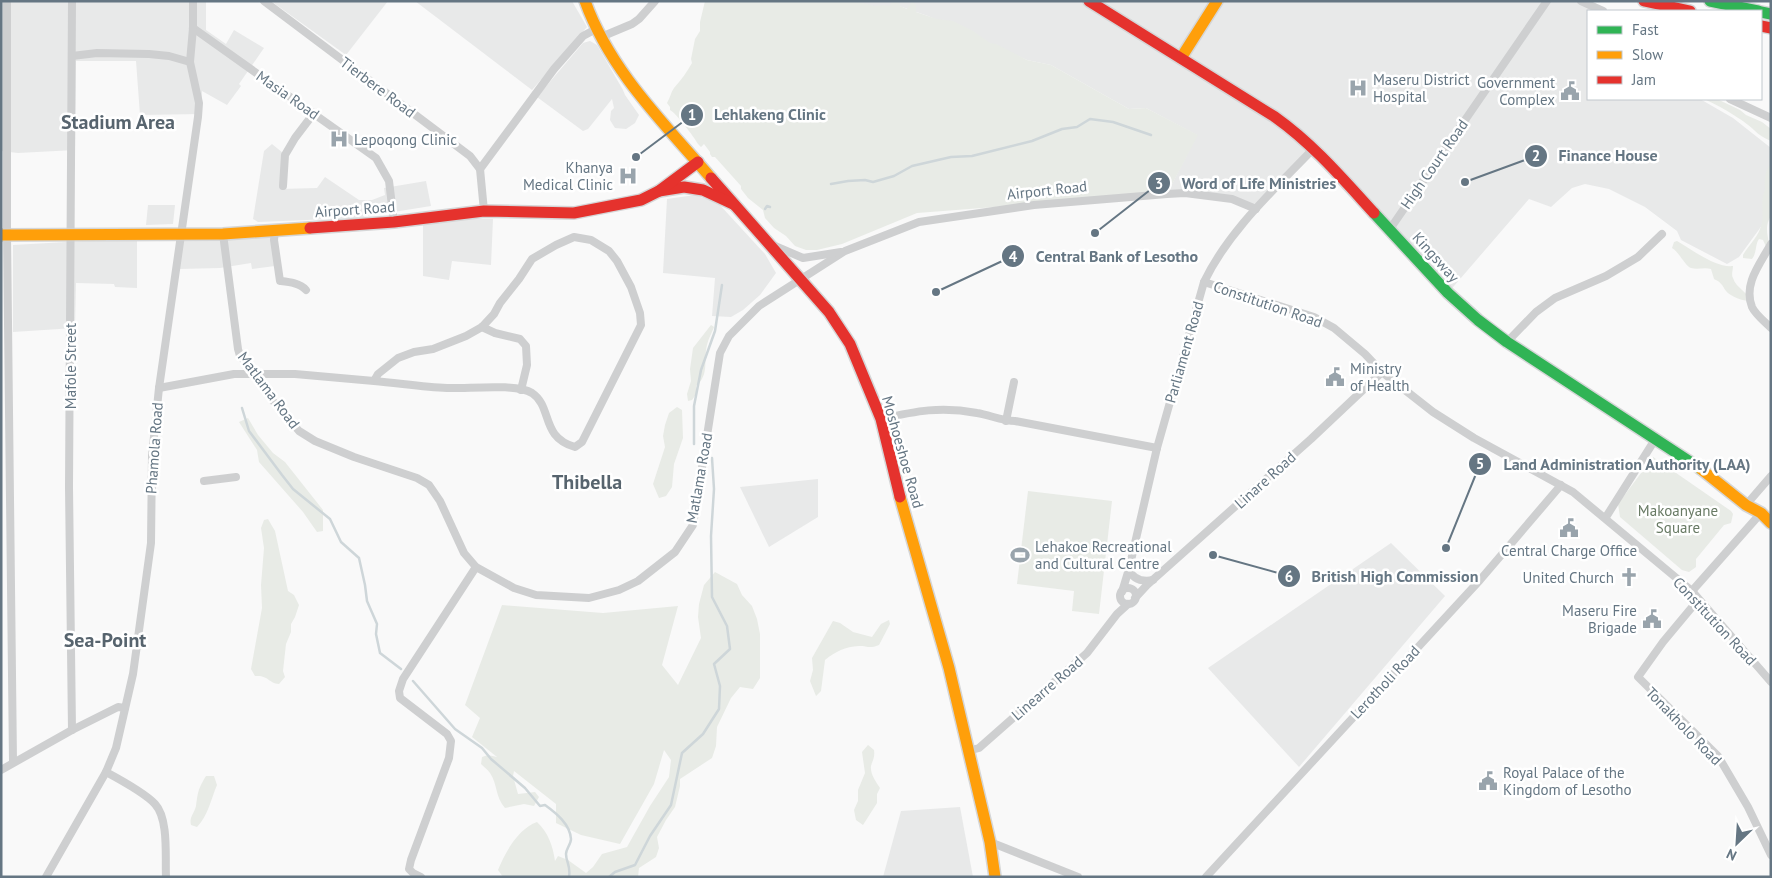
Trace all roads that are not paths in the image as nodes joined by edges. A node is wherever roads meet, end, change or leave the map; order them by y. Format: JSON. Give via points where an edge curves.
{"nodes":[{"id":1,"x":8,"y":1,"type":"edge"},
{"id":2,"x":72,"y":1,"type":"edge"},
{"id":3,"x":193,"y":1,"type":"edge"},
{"id":4,"x":264,"y":1,"type":"edge"},
{"id":5,"x":585,"y":1,"type":"edge"},
{"id":6,"x":655,"y":1,"type":"edge"},
{"id":7,"x":1089,"y":1,"type":"edge"},
{"id":8,"x":1217,"y":1,"type":"edge"},
{"id":9,"x":1547,"y":1,"type":"edge"},
{"id":10,"x":1581,"y":1,"type":"edge"},
{"id":11,"x":1644,"y":1,"type":"edge"},
{"id":12,"x":1710,"y":1,"type":"edge"},
{"id":13,"x":1601,"y":10,"type":"edge"},
{"id":14,"x":1685,"y":10,"type":"edge"},
{"id":15,"x":1750,"y":10,"type":"edge"},
{"id":16,"x":193,"y":28,"type":"junction"},
{"id":17,"x":598,"y":33,"type":"junction"},
{"id":18,"x":72,"y":56,"type":"junction"},
{"id":19,"x":1181,"y":58,"type":"junction"},
{"id":20,"x":190,"y":62,"type":"junction"},
{"id":21,"x":1732,"y":100,"type":"edge"},
{"id":22,"x":314,"y":113,"type":"junction"},
{"id":23,"x":1771,"y":118,"type":"edge"},
{"id":24,"x":1314,"y":148,"type":"junction"},
{"id":25,"x":698,"y":162,"type":"junction"},
{"id":26,"x":480,"y":169,"type":"junction"},
{"id":27,"x":283,"y":186,"type":"dead end"},
{"id":28,"x":659,"y":191,"type":"junction"},
{"id":29,"x":737,"y":206,"type":"junction"},
{"id":30,"x":1256,"y":209,"type":"junction"},
{"id":31,"x":484,"y":211,"type":"junction"},
{"id":32,"x":394,"y":222,"type":"junction"},
{"id":33,"x":1390,"y":229,"type":"junction"},
{"id":34,"x":275,"y":230,"type":"junction"},
{"id":35,"x":181,"y":233,"type":"junction"},
{"id":36,"x":71,"y":234,"type":"junction"},
{"id":37,"x":223,"y":234,"type":"junction"},
{"id":38,"x":1662,"y":234,"type":"dead end"},
{"id":39,"x":4,"y":235,"type":"edge"},
{"id":40,"x":1771,"y":244,"type":"edge"},
{"id":41,"x":771,"y":245,"type":"junction"},
{"id":42,"x":845,"y":251,"type":"junction"},
{"id":43,"x":800,"y":279,"type":"junction"},
{"id":44,"x":1204,"y":282,"type":"junction"},
{"id":45,"x":306,"y":290,"type":"dead end"},
{"id":46,"x":482,"y":327,"type":"junction"},
{"id":47,"x":1771,"y":328,"type":"edge"},
{"id":48,"x":1507,"y":342,"type":"junction"},
{"id":49,"x":1382,"y":372,"type":"junction"},
{"id":50,"x":255,"y":375,"type":"junction"},
{"id":51,"x":374,"y":381,"type":"junction"},
{"id":52,"x":1014,"y":382,"type":"dead end"},
{"id":53,"x":159,"y":388,"type":"junction"},
{"id":54,"x":521,"y":390,"type":"junction"},
{"id":55,"x":881,"y":420,"type":"junction"},
{"id":56,"x":1006,"y":421,"type":"junction"},
{"id":57,"x":1656,"y":438,"type":"junction"},
{"id":58,"x":1157,"y":448,"type":"junction"},
{"id":59,"x":1771,"y":476,"type":"edge"},
{"id":60,"x":236,"y":477,"type":"dead end"},
{"id":61,"x":204,"y":481,"type":"dead end"},
{"id":62,"x":1561,"y":485,"type":"junction"},
{"id":63,"x":1746,"y":505,"type":"junction"},
{"id":64,"x":1761,"y":513,"type":"junction"},
{"id":65,"x":1606,"y":518,"type":"junction"},
{"id":66,"x":1771,"y":522,"type":"edge"},
{"id":67,"x":476,"y":567,"type":"junction"},
{"id":68,"x":1130,"y":571,"type":"junction"},
{"id":69,"x":1150,"y":583,"type":"junction"},
{"id":70,"x":1692,"y":591,"type":"junction"},
{"id":71,"x":1133,"y":593,"type":"junction"},
{"id":72,"x":1121,"y":595,"type":"junction"},
{"id":73,"x":1698,"y":600,"type":"junction"},
{"id":74,"x":1128,"y":604,"type":"junction"},
{"id":75,"x":1117,"y":614,"type":"junction"},
{"id":76,"x":1771,"y":682,"type":"edge"},
{"id":77,"x":125,"y":708,"type":"junction"},
{"id":78,"x":72,"y":730,"type":"junction"},
{"id":79,"x":968,"y":751,"type":"junction"},
{"id":80,"x":13,"y":762,"type":"junction"},
{"id":81,"x":1,"y":770,"type":"edge"},
{"id":82,"x":106,"y":772,"type":"junction"},
{"id":83,"x":990,"y":842,"type":"junction"},
{"id":84,"x":1771,"y":855,"type":"edge"},
{"id":85,"x":46,"y":877,"type":"edge"},
{"id":86,"x":166,"y":877,"type":"edge"},
{"id":87,"x":422,"y":877,"type":"edge"},
{"id":88,"x":995,"y":877,"type":"edge"},
{"id":89,"x":1078,"y":877,"type":"edge"},
{"id":90,"x":1206,"y":877,"type":"edge"}],
"edges":[{"from":1,"to":39,"type":"street"},
{"from":2,"to":18,"type":"street","name":"Mafole Street"},
{"from":3,"to":16,"type":"street","name":"Phamola Road"},
{"from":4,"to":26,"type":"street","name":"Tierbere Road","via":[[470,156]]},
{"from":5,"to":17,"type":"main road","name":"Moshoeshoe Road"},
{"from":6,"to":17,"type":"street","via":[[632,24]]},
{"from":7,"to":19,"type":"main road","name":"Kingsway"},
{"from":8,"to":19,"type":"main road"},
{"from":9,"to":33,"type":"street","name":"High Court Road"},
{"from":10,"to":13,"type":"street"},
{"from":11,"to":14,"type":"main road"},
{"from":12,"to":15,"type":"main road"},
{"from":16,"to":20,"type":"street","name":"Phamola Road"},
{"from":16,"to":22,"type":"street","name":"Masia Road"},
{"from":17,"to":25,"type":"main road","name":"Moshoeshoe Road","via":[[634,88]]},
{"from":17,"to":26,"type":"street","via":[[583,36],[554,69]]},
{"from":18,"to":20,"type":"street","via":[[149,54]]},
{"from":18,"to":36,"type":"street","name":"Mafole Street"},
{"from":19,"to":24,"type":"main road","name":"Kingsway","via":[[1275,117]]},
{"from":20,"to":35,"type":"street","name":"Phamola Road","via":[[199,103]]},
{"from":21,"to":23,"type":"street"},
{"from":22,"to":27,"type":"street","via":[[285,156]]},
{"from":22,"to":32,"type":"street","name":"Masia Road","via":[[376,158],[389,181]]},
{"from":24,"to":30,"type":"street","name":"Parliament Road"},
{"from":24,"to":33,"type":"main road","name":"Kingsway"},
{"from":25,"to":28,"type":"main road","name":"Airport Road"},
{"from":25,"to":29,"type":"main road","name":"Moshoeshoe Road"},
{"from":26,"to":31,"type":"street"},
{"from":28,"to":29,"type":"main road","via":[[684,187],[703,190]]},
{"from":28,"to":31,"type":"main road","name":"Airport Road","via":[[641,200],[574,213]]},
{"from":29,"to":41,"type":"main road","name":"Moshoeshoe Road"},
{"from":30,"to":42,"type":"street","name":"Airport Road","via":[[1232,199],[1185,194],[1034,205],[919,222]]},
{"from":30,"to":44,"type":"street","name":"Parliament Road","via":[[1225,246]]},
{"from":31,"to":32,"type":"main road","name":"Airport Road"},
{"from":32,"to":34,"type":"main road","name":"Airport Road"},
{"from":33,"to":48,"type":"main road","name":"Kingsway","via":[[1448,294]]},
{"from":34,"to":37,"type":"main road","name":"Airport Road"},
{"from":34,"to":45,"type":"street","via":[[280,280]]},
{"from":35,"to":36,"type":"main road","name":"Airport Road"},
{"from":35,"to":37,"type":"main road","name":"Airport Road"},
{"from":35,"to":53,"type":"street","name":"Phamola Road"},
{"from":36,"to":39,"type":"main road","name":"Airport Road"},
{"from":36,"to":78,"type":"street","name":"Mafole Street","via":[[69,487]]},
{"from":37,"to":50,"type":"street","name":"Matlama Road","via":[[238,349]]},
{"from":38,"to":48,"type":"street","via":[[1638,257],[1606,276],[1555,298],[1536,312]]},
{"from":39,"to":80,"type":"street"},
{"from":40,"to":47,"type":"street","via":[[1749,289],[1752,308]]},
{"from":41,"to":42,"type":"street","via":[[802,258]]},
{"from":41,"to":43,"type":"main road","name":"Moshoeshoe Road"},
{"from":42,"to":43,"type":"street","name":"Matlama Road"},
{"from":43,"to":55,"type":"main road","name":"Moshoeshoe Road","via":[[829,312],[850,344]]},
{"from":43,"to":67,"type":"street","name":"Matlama Road","via":[[759,306],[729,336],[720,353],[693,525],[675,552],[638,581],[589,598],[536,595],[514,588]]},
{"from":44,"to":49,"type":"street","name":"Constitution Road","via":[[1314,317],[1353,342]]},
{"from":44,"to":58,"type":"street","name":"Parliament Road"},
{"from":46,"to":51,"type":"street","via":[[433,349],[398,358]]},
{"from":46,"to":54,"type":"street","via":[[495,334],[520,339],[526,346],[527,365]]},
{"from":46,"to":54,"type":"street","via":[[532,259],[556,245],[574,237],[591,240],[609,251],[617,261],[631,287],[641,325],[582,442],[575,447],[562,441],[547,423],[538,398],[530,391]]},
{"from":48,"to":57,"type":"main road","name":"Kingsway"},
{"from":49,"to":62,"type":"street","name":"Constitution Road","via":[[1433,412],[1474,438]]},
{"from":49,"to":69,"type":"street","name":"Linare Road"},
{"from":50,"to":51,"type":"street","via":[[295,374]]},
{"from":50,"to":53,"type":"street","via":[[234,374]]},
{"from":50,"to":67,"type":"street","name":"Matlama Road","via":[[299,431],[354,457],[429,485],[464,553]]},
{"from":51,"to":54,"type":"street"},
{"from":52,"to":56,"type":"street"},
{"from":53,"to":77,"type":"street","name":"Phamola Road","via":[[152,456],[152,543],[139,638]]},
{"from":55,"to":56,"type":"street","via":[[920,410],[948,409]]},
{"from":55,"to":79,"type":"main road","name":"Moshoeshoe Road","via":[[949,668]]},
{"from":56,"to":58,"type":"street"},
{"from":57,"to":63,"type":"main road","name":"Kingsway","via":[[1710,475]]},
{"from":57,"to":65,"type":"street"},
{"from":58,"to":68,"type":"street","name":"Parliament Road"},
{"from":59,"to":63,"type":"street"},
{"from":60,"to":61,"type":"street"},
{"from":62,"to":65,"type":"street","name":"Constitution Road"},
{"from":62,"to":90,"type":"street","name":"Lerotholi Road","via":[[1456,606]]},
{"from":63,"to":64,"type":"main road","name":"Kingsway"},
{"from":64,"to":66,"type":"main road","name":"Kingsway"},
{"from":64,"to":70,"type":"street"},
{"from":65,"to":70,"type":"street","name":"Constitution Road"},
{"from":67,"to":87,"type":"street","via":[[399,691],[400,698],[447,734],[451,741],[449,758],[411,860],[410,869]]},
{"from":68,"to":69,"type":"street","via":[[1139,580]]},
{"from":68,"to":71,"type":"street","name":"Parliament Road"},
{"from":68,"to":72,"type":"street","name":"Parliament Road"},
{"from":69,"to":71,"type":"street","name":"Linare Road"},
{"from":70,"to":73,"type":"street","name":"Constitution Road"},
{"from":71,"to":72,"type":"street","via":[[1126,589]]},
{"from":71,"to":74,"type":"street","via":[[1133,602]]},
{"from":72,"to":74,"type":"street"},
{"from":72,"to":75,"type":"street","name":"Linearre Road"},
{"from":73,"to":76,"type":"street","name":"Constitution Road"},
{"from":73,"to":84,"type":"street","name":"Tonakholo Road","via":[[1638,677],[1718,756]]},
{"from":74,"to":75,"type":"street","name":"Linearre Road"},
{"from":75,"to":79,"type":"street","name":"Linearre Road","via":[[1087,653],[979,748]]},
{"from":77,"to":78,"type":"street","via":[[118,707]]},
{"from":77,"to":82,"type":"street","name":"Phamola Road","via":[[116,748]]},
{"from":78,"to":80,"type":"street"},
{"from":79,"to":83,"type":"main road","name":"Moshoeshoe Road"},
{"from":80,"to":81,"type":"street"},
{"from":82,"to":85,"type":"street","name":"Phamola Road"},
{"from":82,"to":86,"type":"street","via":[[155,804],[161,813]]},
{"from":83,"to":88,"type":"main road","name":"Moshoeshoe Road"},
{"from":83,"to":89,"type":"street"}]}
